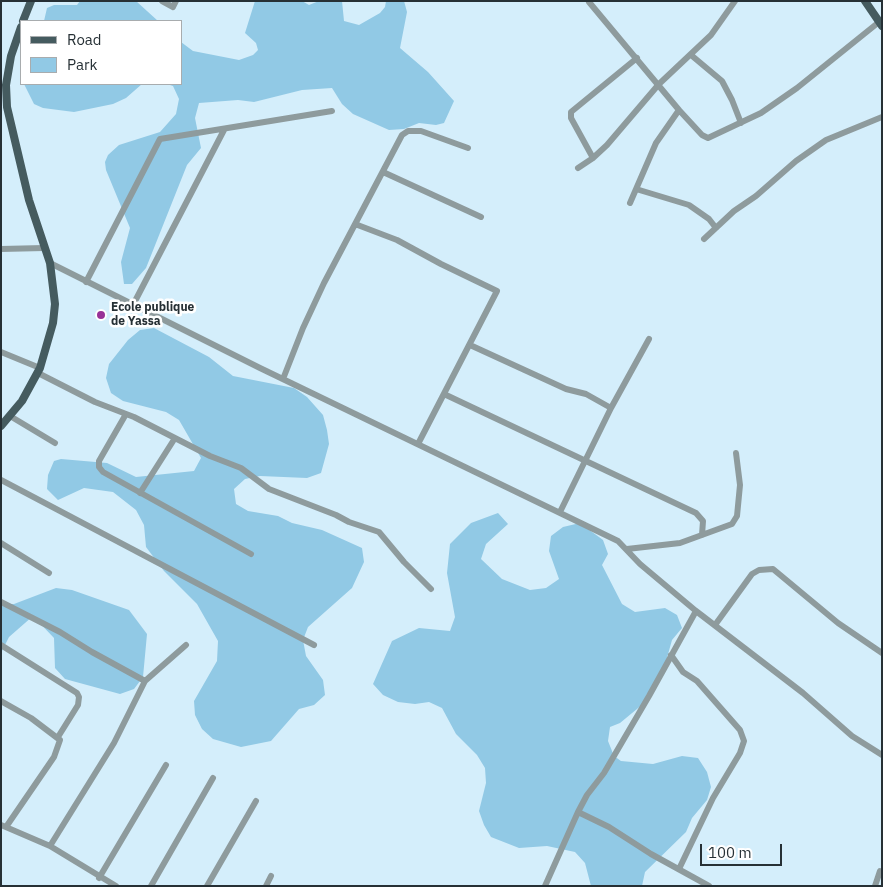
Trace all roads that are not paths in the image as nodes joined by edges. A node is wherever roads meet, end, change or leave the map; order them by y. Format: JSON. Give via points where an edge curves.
{"nodes":[{"id":1,"x":32,"y":1,"type":"edge"},
{"id":2,"x":162,"y":1,"type":"edge"},
{"id":3,"x":176,"y":1,"type":"edge"},
{"id":4,"x":735,"y":1,"type":"edge"},
{"id":5,"x":865,"y":1,"type":"edge"},
{"id":6,"x":589,"y":2,"type":"edge"},
{"id":7,"x":23,"y":20,"type":"edge"},
{"id":8,"x":880,"y":24,"type":"edge"},
{"id":9,"x":20,"y":30,"type":"edge"},
{"id":10,"x":691,"y":55,"type":"junction"},
{"id":11,"x":637,"y":58,"type":"junction"},
{"id":12,"x":4,"y":84,"type":"edge"},
{"id":13,"x":659,"y":84,"type":"junction"},
{"id":14,"x":679,"y":110,"type":"junction"},
{"id":15,"x":332,"y":112,"type":"dead end"},
{"id":16,"x":882,"y":117,"type":"edge"},
{"id":17,"x":741,"y":123,"type":"junction"},
{"id":18,"x":224,"y":130,"type":"junction"},
{"id":19,"x":468,"y":148,"type":"dead end"},
{"id":20,"x":593,"y":158,"type":"junction"},
{"id":21,"x":578,"y":168,"type":"dead end"},
{"id":22,"x":383,"y":172,"type":"junction"},
{"id":23,"x":636,"y":189,"type":"junction"},
{"id":24,"x":630,"y":203,"type":"dead end"},
{"id":25,"x":481,"y":217,"type":"dead end"},
{"id":26,"x":356,"y":224,"type":"junction"},
{"id":27,"x":716,"y":228,"type":"junction"},
{"id":28,"x":704,"y":239,"type":"dead end"},
{"id":29,"x":1,"y":248,"type":"edge"},
{"id":30,"x":44,"y":248,"type":"junction"},
{"id":31,"x":50,"y":264,"type":"junction"},
{"id":32,"x":86,"y":282,"type":"junction"},
{"id":33,"x":133,"y":305,"type":"junction"},
{"id":34,"x":649,"y":339,"type":"dead end"},
{"id":35,"x":470,"y":345,"type":"junction"},
{"id":36,"x":1,"y":352,"type":"edge"},
{"id":37,"x":39,"y":371,"type":"junction"},
{"id":38,"x":283,"y":379,"type":"junction"},
{"id":39,"x":444,"y":394,"type":"junction"},
{"id":40,"x":611,"y":408,"type":"junction"},
{"id":41,"x":126,"y":414,"type":"junction"},
{"id":42,"x":10,"y":416,"type":"junction"},
{"id":43,"x":1,"y":426,"type":"edge"},
{"id":44,"x":175,"y":438,"type":"junction"},
{"id":45,"x":55,"y":443,"type":"dead end"},
{"id":46,"x":418,"y":444,"type":"junction"},
{"id":47,"x":736,"y":453,"type":"dead end"},
{"id":48,"x":586,"y":461,"type":"junction"},
{"id":49,"x":1,"y":480,"type":"edge"},
{"id":50,"x":140,"y":493,"type":"junction"},
{"id":51,"x":560,"y":512,"type":"junction"},
{"id":52,"x":702,"y":535,"type":"junction"},
{"id":53,"x":1,"y":543,"type":"edge"},
{"id":54,"x":627,"y":549,"type":"junction"},
{"id":55,"x":251,"y":554,"type":"dead end"},
{"id":56,"x":48,"y":574,"type":"dead end"},
{"id":57,"x":430,"y":589,"type":"dead end"},
{"id":58,"x":1,"y":602,"type":"edge"},
{"id":59,"x":696,"y":611,"type":"junction"},
{"id":60,"x":715,"y":625,"type":"junction"},
{"id":61,"x":1,"y":645,"type":"edge"},
{"id":62,"x":186,"y":645,"type":"dead end"},
{"id":63,"x":314,"y":645,"type":"dead end"},
{"id":64,"x":882,"y":654,"type":"edge"},
{"id":65,"x":671,"y":655,"type":"junction"},
{"id":66,"x":145,"y":682,"type":"junction"},
{"id":67,"x":1,"y":701,"type":"edge"},
{"id":68,"x":58,"y":736,"type":"junction"},
{"id":69,"x":882,"y":755,"type":"edge"},
{"id":70,"x":166,"y":765,"type":"dead end"},
{"id":71,"x":213,"y":778,"type":"dead end"},
{"id":72,"x":256,"y":801,"type":"dead end"},
{"id":73,"x":578,"y":812,"type":"junction"},
{"id":74,"x":4,"y":826,"type":"edge"},
{"id":75,"x":50,"y":846,"type":"junction"},
{"id":76,"x":678,"y":869,"type":"junction"},
{"id":77,"x":880,"y":871,"type":"dead end"},
{"id":78,"x":271,"y":876,"type":"dead end"},
{"id":79,"x":99,"y":878,"type":"junction"},
{"id":80,"x":116,"y":886,"type":"edge"},
{"id":81,"x":151,"y":886,"type":"edge"},
{"id":82,"x":207,"y":886,"type":"edge"},
{"id":83,"x":266,"y":886,"type":"edge"},
{"id":84,"x":545,"y":886,"type":"edge"},
{"id":85,"x":709,"y":886,"type":"edge"},
{"id":86,"x":875,"y":886,"type":"edge"}],
"edges":[{"from":1,"to":7,"type":"main road"},
{"from":2,"to":3,"type":"street","via":[[173,7]]},
{"from":4,"to":10,"type":"street","via":[[711,35]]},
{"from":5,"to":8,"type":"main road"},
{"from":6,"to":11,"type":"street"},
{"from":8,"to":17,"type":"street","via":[[797,88]]},
{"from":9,"to":12,"type":"main road"},
{"from":10,"to":13,"type":"street"},
{"from":10,"to":17,"type":"street","via":[[722,81]]},
{"from":11,"to":13,"type":"street"},
{"from":11,"to":20,"type":"street","via":[[571,112],[571,118]]},
{"from":12,"to":30,"type":"main road","via":[[10,128]]},
{"from":13,"to":14,"type":"street"},
{"from":13,"to":20,"type":"street"},
{"from":14,"to":17,"type":"street","via":[[708,138]]},
{"from":14,"to":23,"type":"street","via":[[656,144]]},
{"from":15,"to":18,"type":"street"},
{"from":16,"to":27,"type":"street","via":[[826,140]]},
{"from":18,"to":32,"type":"street","via":[[159,140]]},
{"from":18,"to":33,"type":"street"},
{"from":19,"to":22,"type":"street","via":[[421,131],[408,131],[398,139]]},
{"from":20,"to":21,"type":"street"},
{"from":22,"to":25,"type":"street"},
{"from":22,"to":26,"type":"street"},
{"from":23,"to":24,"type":"street"},
{"from":23,"to":27,"type":"street","via":[[690,205]]},
{"from":26,"to":35,"type":"street","via":[[497,289]]},
{"from":26,"to":38,"type":"street","via":[[303,328]]},
{"from":27,"to":28,"type":"street"},
{"from":29,"to":30,"type":"street"},
{"from":30,"to":31,"type":"main road"},
{"from":31,"to":32,"type":"street"},
{"from":31,"to":37,"type":"main road","via":[[55,304],[53,324]]},
{"from":32,"to":33,"type":"street"},
{"from":33,"to":38,"type":"street"},
{"from":34,"to":40,"type":"street"},
{"from":35,"to":39,"type":"street"},
{"from":35,"to":40,"type":"street","via":[[566,390],[586,394]]},
{"from":36,"to":37,"type":"street"},
{"from":37,"to":41,"type":"street","via":[[95,402]]},
{"from":37,"to":42,"type":"main road"},
{"from":38,"to":46,"type":"street"},
{"from":39,"to":46,"type":"street"},
{"from":39,"to":48,"type":"street"},
{"from":40,"to":48,"type":"street"},
{"from":41,"to":44,"type":"street"},
{"from":41,"to":50,"type":"street","via":[[98,464],[103,472]]},
{"from":42,"to":43,"type":"main road"},
{"from":42,"to":45,"type":"street"},
{"from":44,"to":50,"type":"street"},
{"from":44,"to":57,"type":"street","via":[[241,468],[269,489],[379,532]]},
{"from":46,"to":51,"type":"street"},
{"from":47,"to":52,"type":"street","via":[[740,485],[735,520],[728,526]]},
{"from":48,"to":51,"type":"street"},
{"from":48,"to":52,"type":"street","via":[[696,514],[703,521]]},
{"from":49,"to":63,"type":"street"},
{"from":50,"to":55,"type":"street"},
{"from":51,"to":54,"type":"street","via":[[618,541]]},
{"from":52,"to":54,"type":"street","via":[[680,543]]},
{"from":53,"to":56,"type":"street"},
{"from":54,"to":59,"type":"street"},
{"from":58,"to":66,"type":"street"},
{"from":59,"to":60,"type":"street"},
{"from":59,"to":65,"type":"street"},
{"from":60,"to":64,"type":"street","via":[[752,574],[773,569],[838,623]]},
{"from":60,"to":69,"type":"street","via":[[810,698],[852,736]]},
{"from":61,"to":68,"type":"street","via":[[77,693],[78,705]]},
{"from":62,"to":66,"type":"street"},
{"from":65,"to":73,"type":"street"},
{"from":65,"to":76,"type":"street","via":[[683,672],[697,681],[740,730],[744,741]]},
{"from":66,"to":75,"type":"street","via":[[114,743]]},
{"from":67,"to":68,"type":"street"},
{"from":68,"to":74,"type":"street","via":[[60,744],[54,757]]},
{"from":70,"to":79,"type":"street"},
{"from":71,"to":81,"type":"street"},
{"from":72,"to":82,"type":"street"},
{"from":73,"to":76,"type":"street"},
{"from":73,"to":84,"type":"street"},
{"from":74,"to":75,"type":"street"},
{"from":75,"to":79,"type":"street"},
{"from":76,"to":85,"type":"street"},
{"from":77,"to":86,"type":"street"},
{"from":78,"to":83,"type":"street"},
{"from":79,"to":80,"type":"street"}]}
